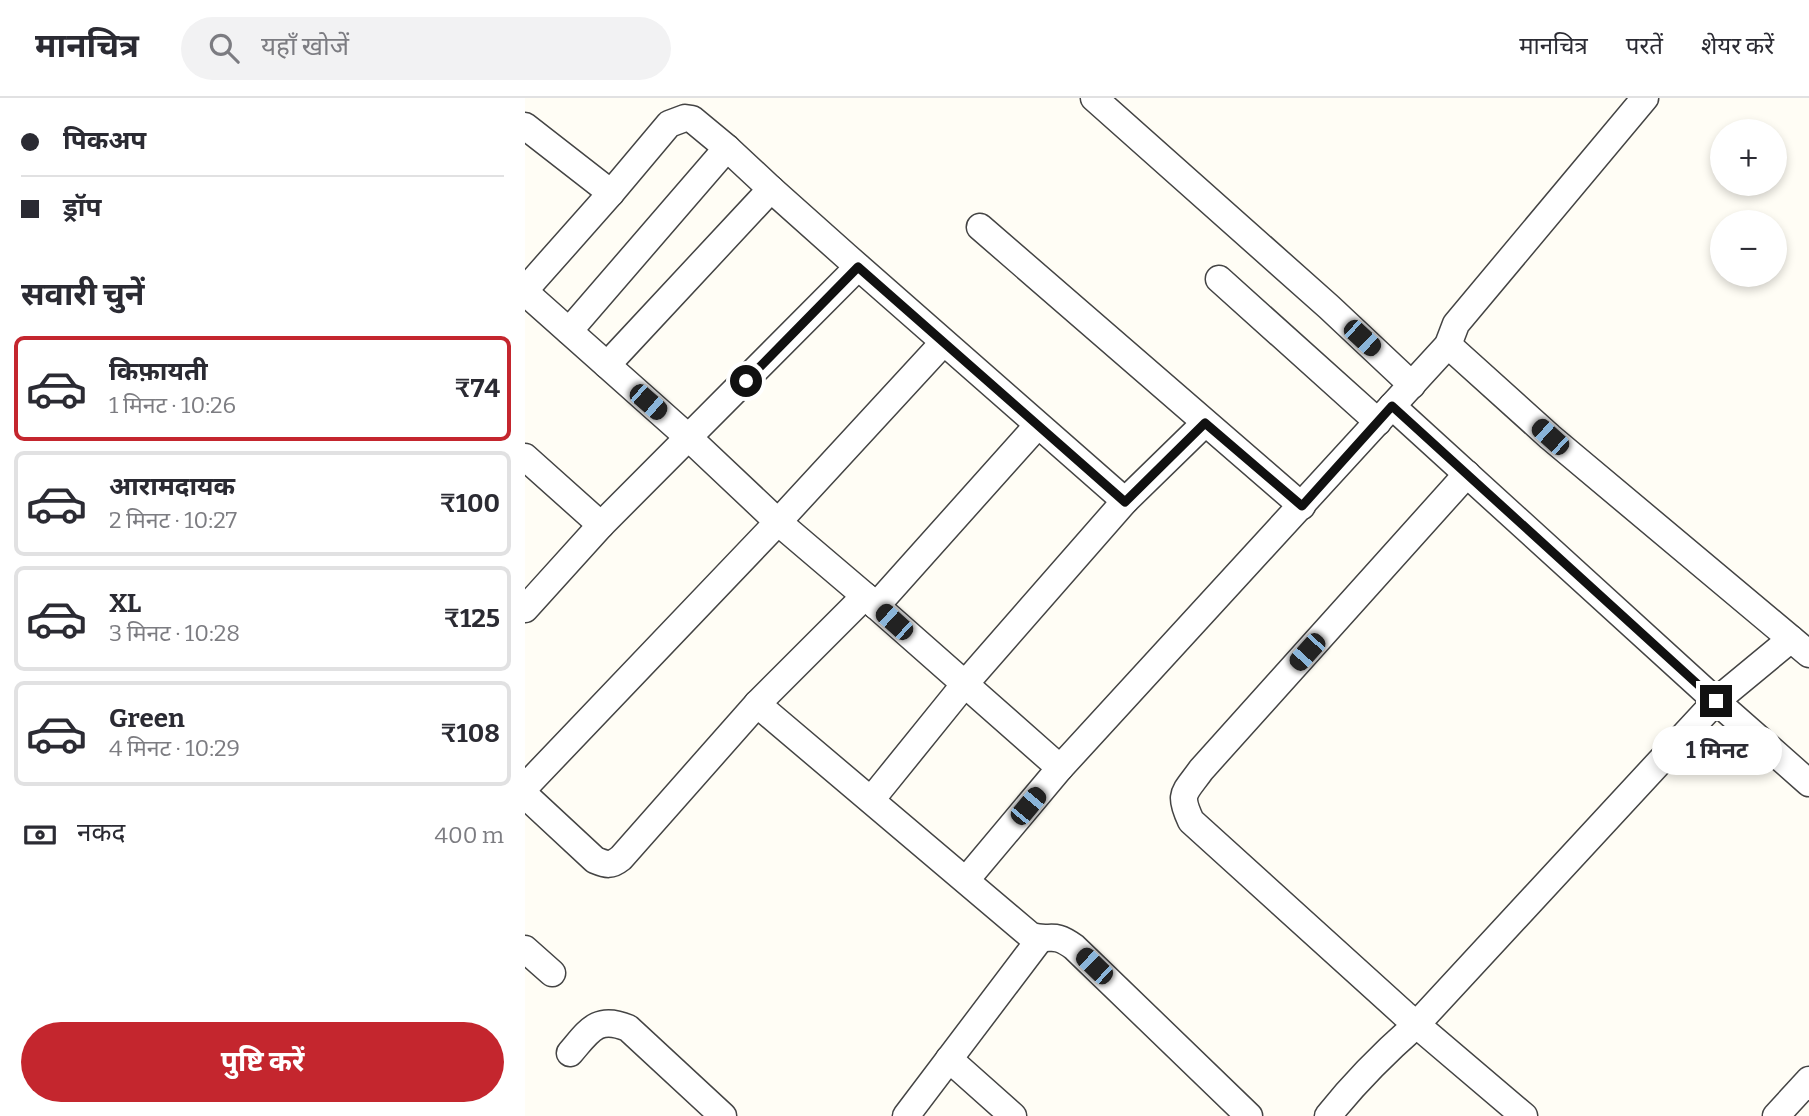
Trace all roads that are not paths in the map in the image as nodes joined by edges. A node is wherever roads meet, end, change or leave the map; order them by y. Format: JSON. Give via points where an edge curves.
{"nodes":[{"id":1,"x":1094,"y":98,"type":"edge"},
{"id":2,"x":1645,"y":98,"type":"edge"},
{"id":3,"x":525,"y":126,"type":"edge"},
{"id":4,"x":727,"y":148,"type":"junction"},
{"id":5,"x":771,"y":190,"type":"junction"},
{"id":6,"x":611,"y":193,"type":"junction"},
{"id":7,"x":980,"y":227,"type":"dead end"},
{"id":8,"x":858,"y":267,"type":"junction"},
{"id":9,"x":1219,"y":279,"type":"dead end"},
{"id":10,"x":525,"y":291,"type":"edge"},
{"id":11,"x":569,"y":331,"type":"junction"},
{"id":12,"x":943,"y":343,"type":"junction"},
{"id":13,"x":1448,"y":345,"type":"junction"},
{"id":14,"x":607,"y":365,"type":"junction"},
{"id":15,"x":1412,"y":384,"type":"junction"},
{"id":16,"x":1385,"y":414,"type":"junction"},
{"id":17,"x":1205,"y":423,"type":"junction"},
{"id":18,"x":1037,"y":426,"type":"junction"},
{"id":19,"x":689,"y":438,"type":"junction"},
{"id":20,"x":525,"y":457,"type":"edge"},
{"id":21,"x":1467,"y":474,"type":"junction"},
{"id":22,"x":1125,"y":502,"type":"junction"},
{"id":23,"x":1302,"y":506,"type":"junction"},
{"id":24,"x":778,"y":522,"type":"junction"},
{"id":25,"x":601,"y":525,"type":"junction"},
{"id":26,"x":870,"y":601,"type":"junction"},
{"id":27,"x":525,"y":609,"type":"edge"},
{"id":28,"x":1800,"y":646,"type":"edge"},
{"id":29,"x":964,"y":685,"type":"junction"},
{"id":30,"x":1716,"y":701,"type":"junction"},
{"id":31,"x":757,"y":704,"type":"junction"},
{"id":32,"x":1060,"y":768,"type":"junction"},
{"id":33,"x":1809,"y":783,"type":"edge"},
{"id":34,"x":871,"y":800,"type":"junction"},
{"id":35,"x":528,"y":801,"type":"edge"},
{"id":36,"x":966,"y":880,"type":"junction"},
{"id":37,"x":1040,"y":939,"type":"junction"},
{"id":38,"x":525,"y":949,"type":"edge"},
{"id":39,"x":552,"y":973,"type":"dead end"},
{"id":40,"x":1416,"y":1025,"type":"junction"},
{"id":41,"x":570,"y":1053,"type":"dead end"},
{"id":42,"x":949,"y":1059,"type":"junction"},
{"id":43,"x":1809,"y":1080,"type":"edge"},
{"id":44,"x":723,"y":1116,"type":"edge"},
{"id":45,"x":906,"y":1116,"type":"edge"},
{"id":46,"x":1013,"y":1116,"type":"edge"},
{"id":47,"x":1249,"y":1116,"type":"edge"},
{"id":48,"x":1328,"y":1116,"type":"edge"},
{"id":49,"x":1524,"y":1116,"type":"edge"},
{"id":50,"x":1776,"y":1116,"type":"edge"}],
"edges":[{"from":1,"to":15,"type":"street"},
{"from":2,"to":13,"type":"street","via":[[1456,324]]},
{"from":3,"to":6,"type":"street"},
{"from":4,"to":5,"type":"street"},
{"from":4,"to":6,"type":"street","via":[[692,119],[677,120]]},
{"from":4,"to":11,"type":"street"},
{"from":5,"to":8,"type":"street"},
{"from":5,"to":14,"type":"street"},
{"from":6,"to":10,"type":"street"},
{"from":7,"to":17,"type":"street"},
{"from":8,"to":12,"type":"street"},
{"from":8,"to":19,"type":"street"},
{"from":9,"to":16,"type":"street"},
{"from":10,"to":11,"type":"street"},
{"from":11,"to":14,"type":"street"},
{"from":12,"to":18,"type":"street"},
{"from":12,"to":24,"type":"street"},
{"from":13,"to":15,"type":"street"},
{"from":13,"to":28,"type":"street","via":[[1550,437]]},
{"from":14,"to":19,"type":"street"},
{"from":15,"to":16,"type":"street"},
{"from":16,"to":21,"type":"street"},
{"from":16,"to":23,"type":"street"},
{"from":17,"to":22,"type":"street"},
{"from":17,"to":23,"type":"street"},
{"from":18,"to":22,"type":"street"},
{"from":18,"to":26,"type":"street"},
{"from":19,"to":24,"type":"street"},
{"from":19,"to":25,"type":"street"},
{"from":20,"to":25,"type":"street"},
{"from":21,"to":30,"type":"street"},
{"from":21,"to":40,"type":"street","via":[[1201,770],[1182,803],[1191,821]]},
{"from":22,"to":29,"type":"street"},
{"from":23,"to":32,"type":"street"},
{"from":24,"to":26,"type":"street"},
{"from":24,"to":35,"type":"street"},
{"from":25,"to":27,"type":"street"},
{"from":26,"to":29,"type":"street"},
{"from":26,"to":31,"type":"street"},
{"from":28,"to":30,"type":"street"},
{"from":29,"to":32,"type":"street"},
{"from":29,"to":34,"type":"street"},
{"from":30,"to":33,"type":"street"},
{"from":30,"to":40,"type":"street"},
{"from":31,"to":34,"type":"street"},
{"from":31,"to":35,"type":"street","via":[[613,864],[595,860]]},
{"from":32,"to":36,"type":"street"},
{"from":34,"to":36,"type":"street"},
{"from":36,"to":37,"type":"street"},
{"from":37,"to":42,"type":"street"},
{"from":37,"to":47,"type":"street","via":[[1053,936],[1074,947]]},
{"from":38,"to":39,"type":"street"},
{"from":40,"to":48,"type":"street","via":[[1351,1087]]},
{"from":40,"to":49,"type":"street"},
{"from":41,"to":44,"type":"street","via":[[589,1031],[614,1022],[628,1028]]},
{"from":42,"to":45,"type":"street"},
{"from":42,"to":46,"type":"street"},
{"from":43,"to":50,"type":"street"}]}
